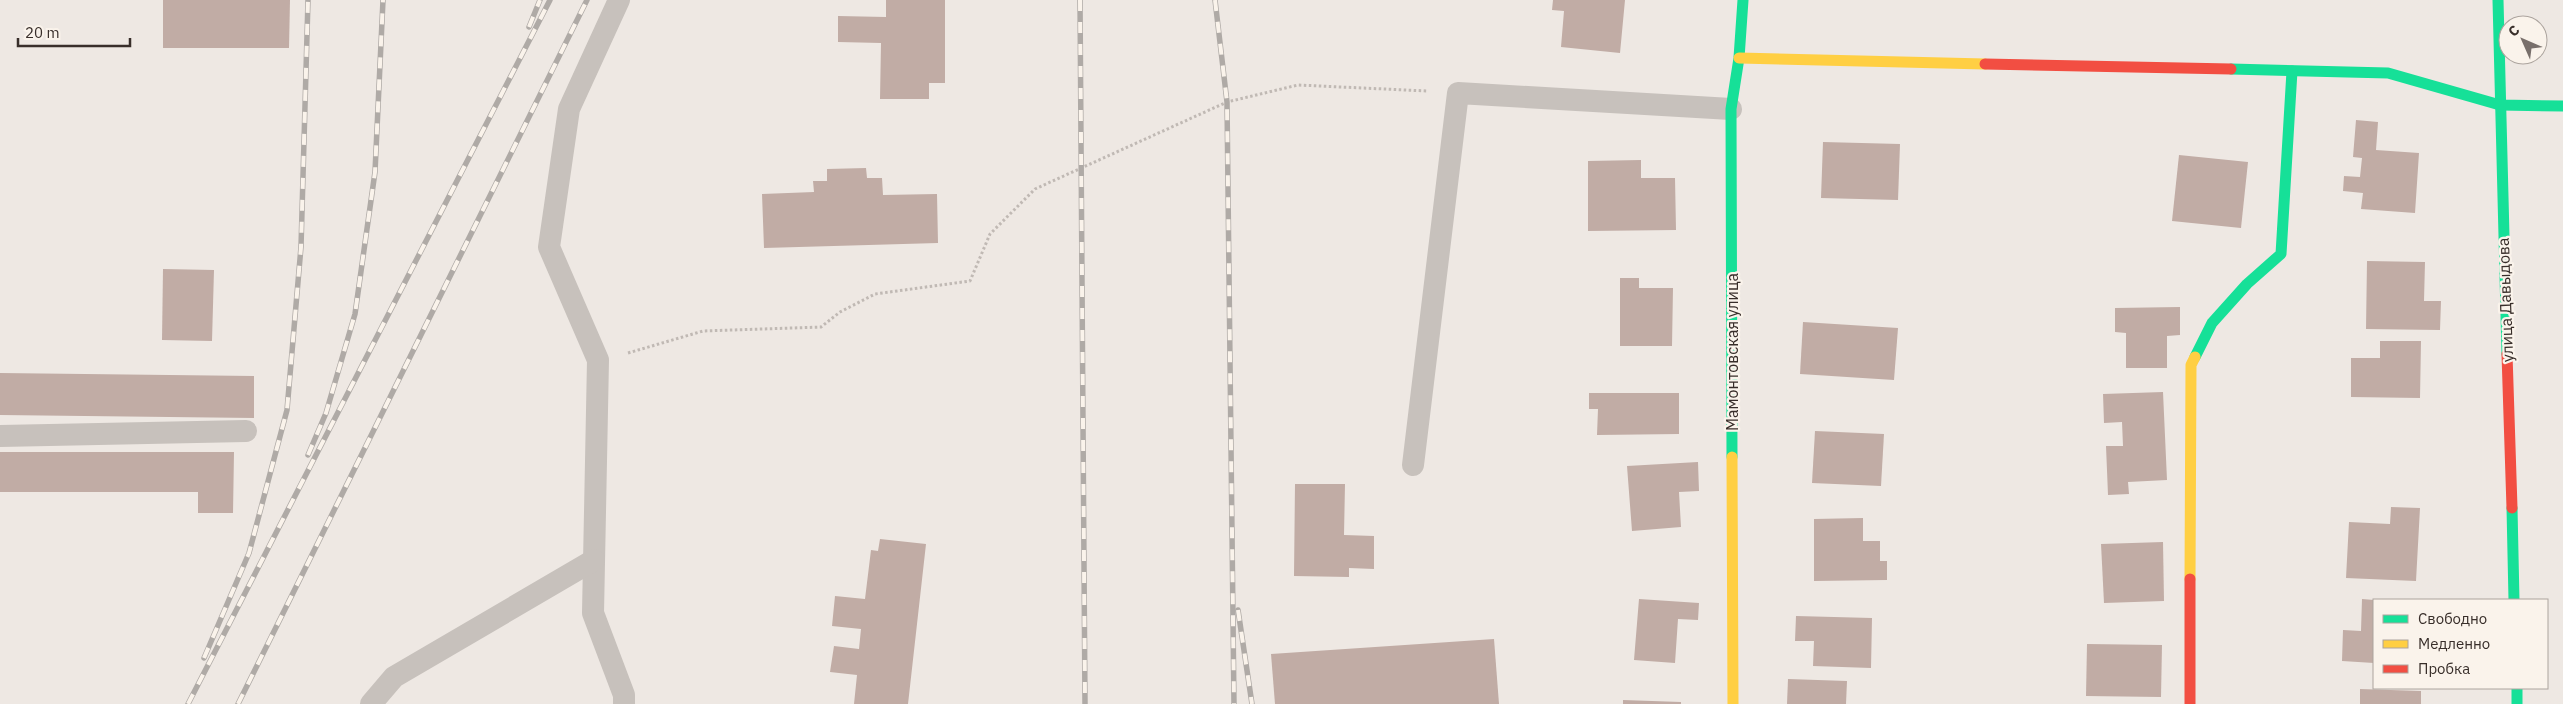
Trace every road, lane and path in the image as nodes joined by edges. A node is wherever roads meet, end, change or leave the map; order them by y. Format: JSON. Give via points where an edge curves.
{"nodes":[{"id":1,"x":619,"y":0,"type":"edge"},
{"id":2,"x":1743,"y":0,"type":"edge"},
{"id":3,"x":2498,"y":0,"type":"edge"},
{"id":4,"x":1739,"y":58,"type":"junction"},
{"id":5,"x":2292,"y":71,"type":"junction"},
{"id":6,"x":1458,"y":93,"type":"junction"},
{"id":7,"x":2500,"y":105,"type":"junction"},
{"id":8,"x":2563,"y":106,"type":"edge"},
{"id":9,"x":1732,"y":109,"type":"junction"},
{"id":10,"x":598,"y":360,"type":"junction"},
{"id":11,"x":246,"y":431,"type":"dead end"},
{"id":12,"x":0,"y":436,"type":"edge"},
{"id":13,"x":1413,"y":465,"type":"dead end"},
{"id":14,"x":594,"y":560,"type":"junction"},
{"id":15,"x":2514,"y":599,"type":"edge"},
{"id":16,"x":2517,"y":689,"type":"edge"},
{"id":17,"x":371,"y":704,"type":"edge"},
{"id":18,"x":624,"y":704,"type":"edge"},
{"id":19,"x":1733,"y":704,"type":"edge"},
{"id":20,"x":2190,"y":704,"type":"edge"},
{"id":21,"x":2518,"y":704,"type":"edge"}],
"edges":[{"from":1,"to":10,"type":"lane","via":[[570,110],[550,247]]},
{"from":2,"to":4,"type":"street","name":"Мамонтовская улица"},
{"from":3,"to":7,"type":"street","name":"улица Давыдова"},
{"from":4,"to":5,"type":"street"},
{"from":4,"to":9,"type":"street","name":"Мамонтовская улица"},
{"from":5,"to":7,"type":"street","via":[[2388,72]]},
{"from":5,"to":20,"type":"street","via":[[2281,254],[2247,284],[2212,323],[2190,365]]},
{"from":6,"to":9,"type":"lane"},
{"from":6,"to":10,"type":"path","via":[[1298,85],[1227,102],[1034,189],[990,234],[970,281],[875,294],[840,312],[821,327],[703,331]]},
{"from":6,"to":13,"type":"lane"},
{"from":7,"to":8,"type":"street"},
{"from":7,"to":15,"type":"street","name":"улица Давыдова"},
{"from":9,"to":19,"type":"street","name":"Мамонтовская улица"},
{"from":10,"to":14,"type":"lane"},
{"from":11,"to":12,"type":"lane"},
{"from":14,"to":17,"type":"lane","via":[[394,677]]},
{"from":14,"to":18,"type":"lane","via":[[593,613],[624,695]]},
{"from":16,"to":21,"type":"street"}]}
